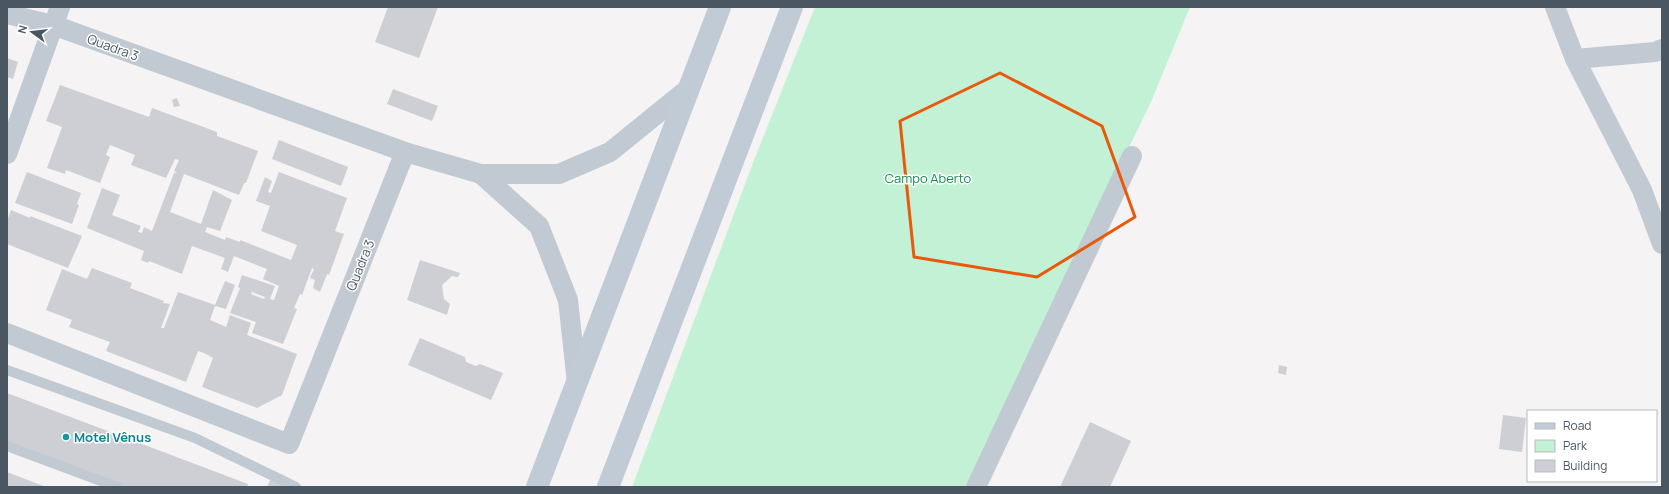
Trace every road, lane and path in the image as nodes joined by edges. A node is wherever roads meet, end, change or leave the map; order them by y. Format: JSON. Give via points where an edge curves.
{"nodes":[{"id":1,"x":720,"y":7,"type":"edge"},
{"id":2,"x":1555,"y":7,"type":"edge"},
{"id":3,"x":788,"y":9,"type":"edge"},
{"id":4,"x":7,"y":14,"type":"edge"},
{"id":5,"x":56,"y":16,"type":"edge"},
{"id":6,"x":1662,"y":49,"type":"edge"},
{"id":7,"x":1575,"y":59,"type":"junction"},
{"id":8,"x":689,"y":88,"type":"junction"},
{"id":9,"x":405,"y":152,"type":"junction"},
{"id":10,"x":7,"y":154,"type":"edge"},
{"id":11,"x":1132,"y":156,"type":"dead end"},
{"id":12,"x":481,"y":174,"type":"junction"},
{"id":13,"x":1662,"y":244,"type":"edge"},
{"id":14,"x":7,"y":333,"type":"edge"},
{"id":15,"x":7,"y":370,"type":"edge"},
{"id":16,"x":577,"y":383,"type":"junction"},
{"id":17,"x":7,"y":446,"type":"edge"},
{"id":18,"x":117,"y":487,"type":"edge"},
{"id":19,"x":296,"y":487,"type":"edge"},
{"id":20,"x":537,"y":487,"type":"edge"},
{"id":21,"x":608,"y":487,"type":"edge"},
{"id":22,"x":976,"y":487,"type":"edge"}],
"edges":[{"from":1,"to":8,"type":"street"},
{"from":2,"to":7,"type":"street"},
{"from":3,"to":21,"type":"street"},
{"from":4,"to":5,"type":"street","name":"Quadra 3"},
{"from":5,"to":9,"type":"street","name":"Quadra 3"},
{"from":5,"to":10,"type":"street"},
{"from":6,"to":7,"type":"street","via":[[1655,52]]},
{"from":7,"to":13,"type":"street","via":[[1642,190]]},
{"from":8,"to":12,"type":"street","via":[[610,152],[560,174]]},
{"from":8,"to":16,"type":"street"},
{"from":9,"to":12,"type":"street"},
{"from":9,"to":14,"type":"street","name":"Quadra 3","via":[[289,444]]},
{"from":11,"to":22,"type":"street"},
{"from":12,"to":16,"type":"street","via":[[540,226],[568,300]]},
{"from":15,"to":19,"type":"lane","via":[[195,438]]},
{"from":16,"to":20,"type":"street"},
{"from":17,"to":18,"type":"lane"}]}
